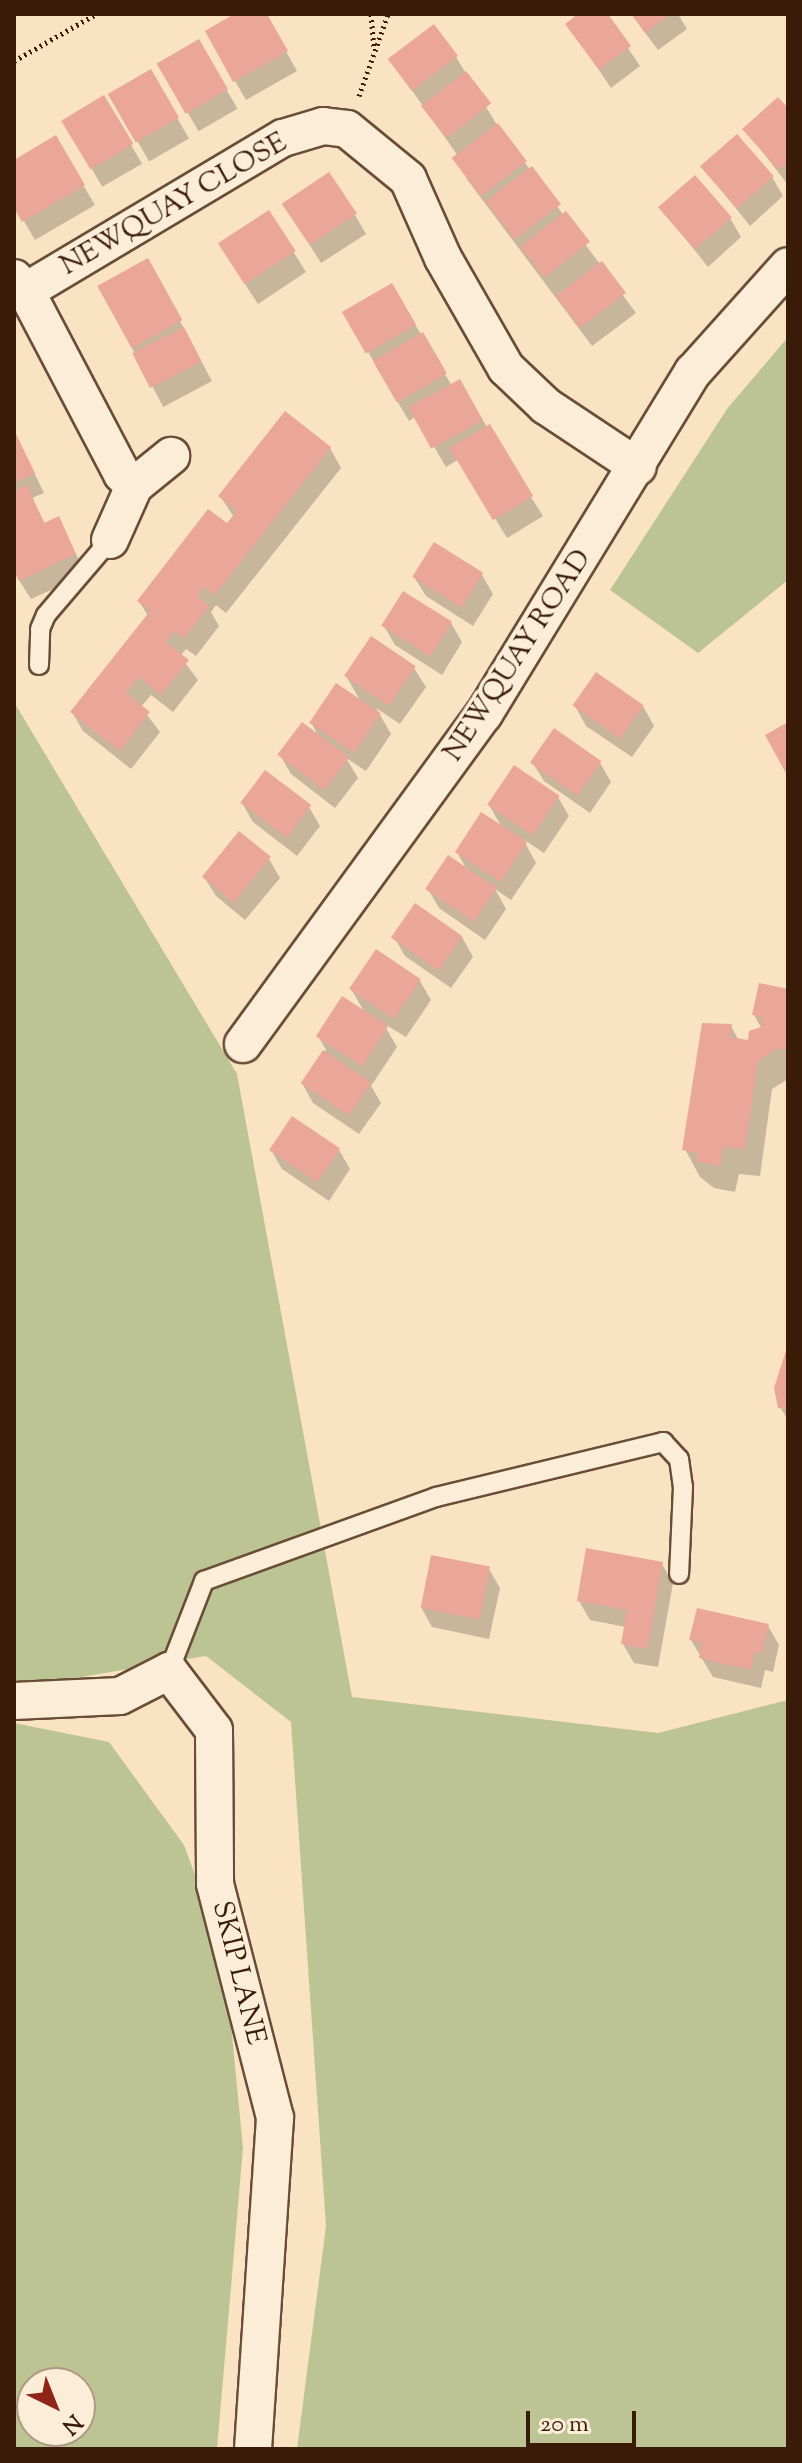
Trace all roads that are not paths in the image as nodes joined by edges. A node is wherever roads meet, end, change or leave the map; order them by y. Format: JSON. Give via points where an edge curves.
{"nodes":[{"id":1,"x":788,"y":266,"type":"edge"},
{"id":2,"x":20,"y":285,"type":"edge"},
{"id":3,"x":171,"y":456,"type":"dead end"},
{"id":4,"x":638,"y":467,"type":"junction"},
{"id":5,"x":134,"y":486,"type":"junction"},
{"id":6,"x":110,"y":540,"type":"joint"},
{"id":7,"x":39,"y":665,"type":"dead end"},
{"id":8,"x":243,"y":1044,"type":"dead end"},
{"id":9,"x":679,"y":1574,"type":"dead end"},
{"id":10,"x":169,"y":1671,"type":"junction"},
{"id":11,"x":14,"y":1701,"type":"edge"},
{"id":12,"x":253,"y":2449,"type":"edge"}],
"edges":[{"from":1,"to":4,"type":"street","name":"NEWQUAY ROAD","via":[[693,372]]},
{"from":2,"to":4,"type":"street","name":"NEWQUAY CLOSE","via":[[283,138],[323,126],[347,129],[408,179],[443,258],[506,368],[546,406]]},
{"from":2,"to":5,"type":"street","name":"NEWQUAY CLOSE","via":[[122,474]]},
{"from":3,"to":5,"type":"street"},
{"from":4,"to":8,"type":"street","name":"NEWQUAY ROAD","via":[[484,714]]},
{"from":5,"to":6,"type":"street"},
{"from":6,"to":7,"type":"lane","via":[[46,615],[40,629]]},
{"from":9,"to":10,"type":"lane","via":[[683,1487],[679,1459],[663,1442],[436,1497],[204,1581]]},
{"from":10,"to":11,"type":"street","via":[[120,1696]]},
{"from":10,"to":12,"type":"street","name":"SKIP LANE","via":[[214,1730],[215,1884],[275,2118]]}]}
